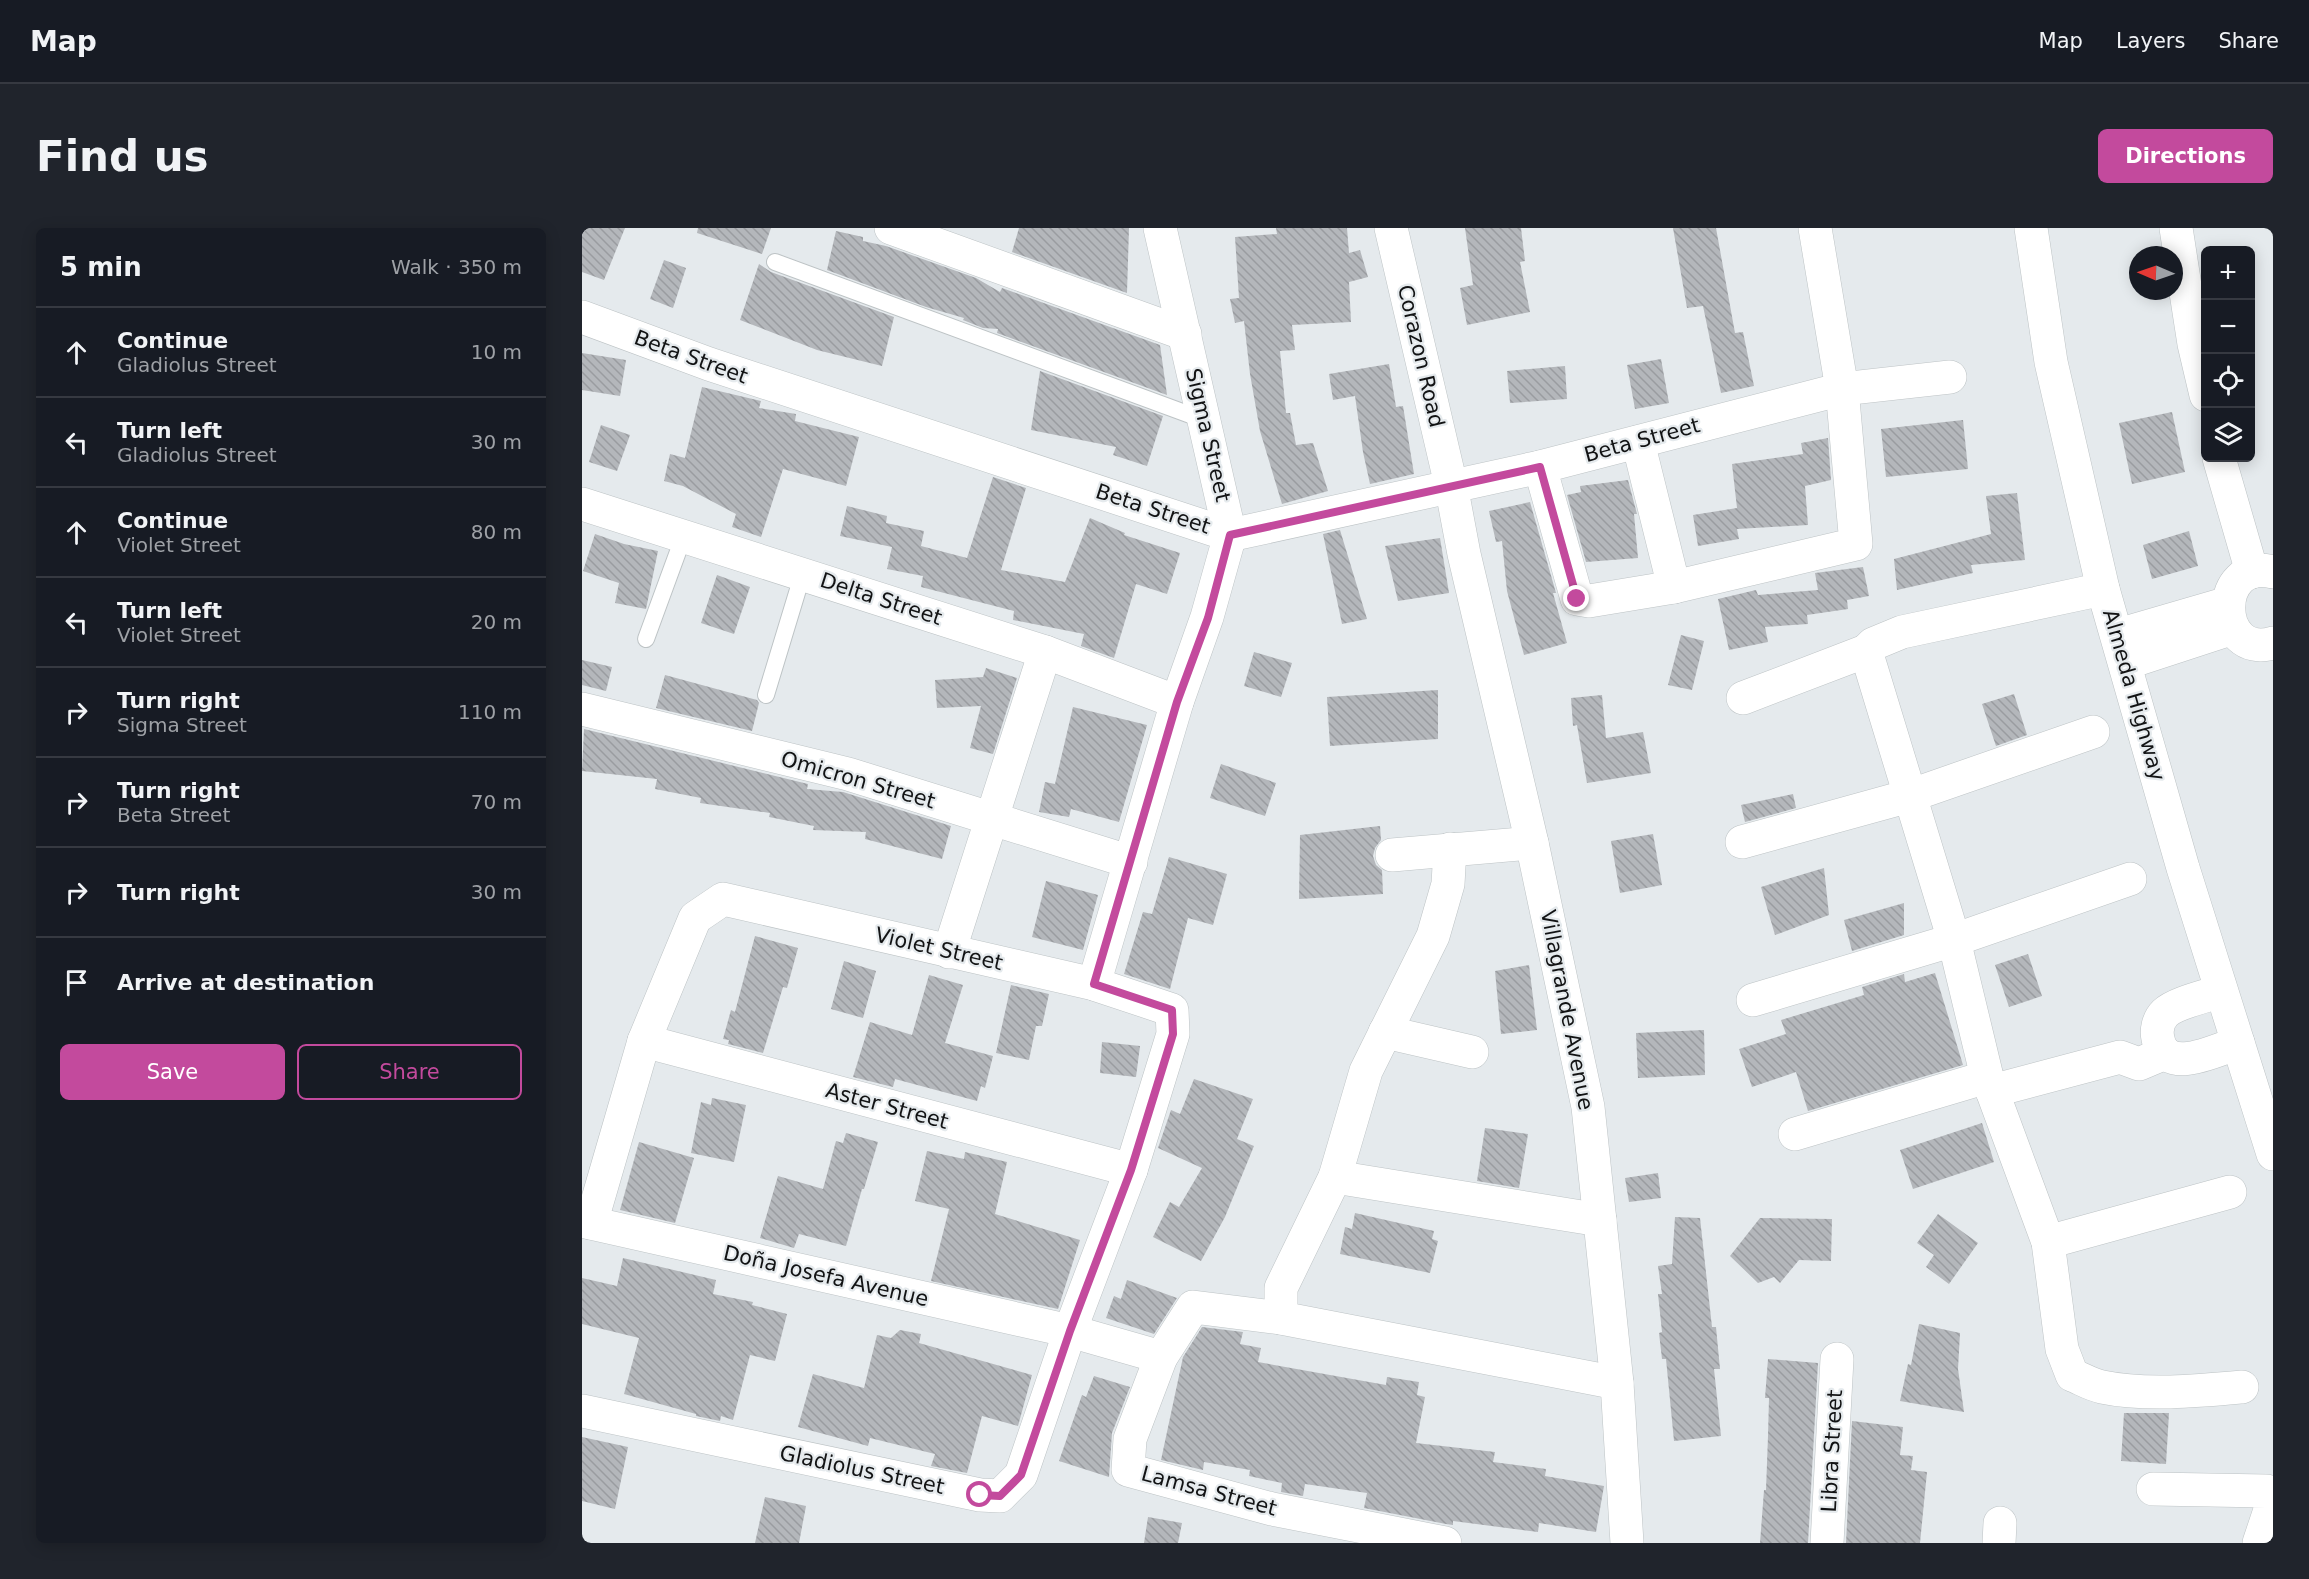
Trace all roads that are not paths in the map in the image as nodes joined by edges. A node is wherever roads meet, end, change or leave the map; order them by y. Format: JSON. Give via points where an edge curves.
{"nodes":[{"id":1,"x":891,"y":228,"type":"edge"},
{"id":2,"x":1160,"y":228,"type":"edge"},
{"id":3,"x":1391,"y":228,"type":"edge"},
{"id":4,"x":1815,"y":228,"type":"edge"},
{"id":5,"x":2031,"y":228,"type":"edge"},
{"id":6,"x":2175,"y":228,"type":"edge"},
{"id":7,"x":775,"y":262,"type":"dead end"},
{"id":8,"x":582,"y":317,"type":"edge"},
{"id":9,"x":1185,"y":334,"type":"junction"},
{"id":10,"x":1950,"y":376,"type":"dead end"},
{"id":11,"x":2201,"y":376,"type":"edge"},
{"id":12,"x":1842,"y":388,"type":"junction"},
{"id":13,"x":1205,"y":420,"type":"junction"},
{"id":14,"x":1638,"y":442,"type":"junction"},
{"id":15,"x":2221,"y":462,"type":"edge"},
{"id":16,"x":1540,"y":467,"type":"junction"},
{"id":17,"x":1451,"y":485,"type":"junction"},
{"id":18,"x":582,"y":504,"type":"edge"},
{"id":19,"x":1230,"y":535,"type":"junction"},
{"id":20,"x":683,"y":538,"type":"junction"},
{"id":21,"x":2262,"y":572,"type":"edge"},
{"id":22,"x":803,"y":573,"type":"junction"},
{"id":23,"x":1674,"y":586,"type":"junction"},
{"id":24,"x":2103,"y":589,"type":"junction"},
{"id":25,"x":2230,"y":616,"type":"junction"},
{"id":26,"x":646,"y":639,"type":"dead end"},
{"id":27,"x":2273,"y":643,"type":"edge"},
{"id":28,"x":2122,"y":649,"type":"junction"},
{"id":29,"x":1866,"y":651,"type":"junction"},
{"id":30,"x":1045,"y":652,"type":"junction"},
{"id":31,"x":766,"y":695,"type":"dead end"},
{"id":32,"x":1743,"y":698,"type":"dead end"},
{"id":33,"x":1177,"y":702,"type":"junction"},
{"id":34,"x":582,"y":709,"type":"edge"},
{"id":35,"x":2093,"y":732,"type":"dead end"},
{"id":36,"x":1909,"y":796,"type":"junction"},
{"id":37,"x":990,"y":819,"type":"junction"},
{"id":38,"x":1742,"y":842,"type":"dead end"},
{"id":39,"x":1532,"y":843,"type":"junction"},
{"id":40,"x":1450,"y":849,"type":"junction"},
{"id":41,"x":1392,"y":855,"type":"dead end"},
{"id":42,"x":1131,"y":862,"type":"junction"},
{"id":43,"x":2130,"y":879,"type":"dead end"},
{"id":44,"x":1954,"y":939,"type":"junction"},
{"id":45,"x":949,"y":952,"type":"junction"},
{"id":46,"x":1094,"y":984,"type":"junction"},
{"id":47,"x":2221,"y":991,"type":"junction"},
{"id":48,"x":1753,"y":1000,"type":"dead end"},
{"id":49,"x":1385,"y":1032,"type":"junction"},
{"id":50,"x":644,"y":1041,"type":"junction"},
{"id":51,"x":2161,"y":1042,"type":"junction"},
{"id":52,"x":2238,"y":1043,"type":"junction"},
{"id":53,"x":1472,"y":1052,"type":"dead end"},
{"id":54,"x":1990,"y":1084,"type":"junction"},
{"id":55,"x":1795,"y":1134,"type":"dead end"},
{"id":56,"x":2273,"y":1154,"type":"edge"},
{"id":57,"x":1131,"y":1170,"type":"junction"},
{"id":58,"x":1335,"y":1177,"type":"junction"},
{"id":59,"x":2230,"y":1192,"type":"dead end"},
{"id":60,"x":1600,"y":1220,"type":"junction"},
{"id":61,"x":586,"y":1222,"type":"edge"},
{"id":62,"x":2048,"y":1242,"type":"junction"},
{"id":63,"x":1281,"y":1318,"type":"junction"},
{"id":64,"x":1070,"y":1331,"type":"junction"},
{"id":65,"x":1161,"y":1357,"type":"junction"},
{"id":66,"x":1837,"y":1359,"type":"dead end"},
{"id":67,"x":1617,"y":1383,"type":"junction"},
{"id":68,"x":2242,"y":1387,"type":"dead end"},
{"id":69,"x":582,"y":1411,"type":"edge"},
{"id":70,"x":2153,"y":1489,"type":"dead end"},
{"id":71,"x":1445,"y":1543,"type":"edge"},
{"id":72,"x":1627,"y":1543,"type":"edge"},
{"id":73,"x":1827,"y":1543,"type":"edge"},
{"id":74,"x":2259,"y":1543,"type":"edge"}],
"edges":[{"from":1,"to":9,"type":"main road"},
{"from":2,"to":9,"type":"main road","name":"Sigma Street"},
{"from":3,"to":17,"type":"main road","name":"Corazon Road"},
{"from":4,"to":12,"type":"main road"},
{"from":5,"to":24,"type":"main road","name":"Almeda Highway","via":[[2051,362]]},
{"from":6,"to":11,"type":"main road"},
{"from":7,"to":13,"type":"lane"},
{"from":8,"to":19,"type":"main road","name":"Beta Street","via":[[709,364]]},
{"from":9,"to":13,"type":"main road","name":"Sigma Street"},
{"from":10,"to":12,"type":"main road","name":"Beta Street"},
{"from":12,"to":14,"type":"main road","name":"Beta Street"},
{"from":12,"to":23,"type":"main road","via":[[1856,544]]},
{"from":13,"to":19,"type":"main road","name":"Sigma Street"},
{"from":14,"to":16,"type":"main road","name":"Beta Street"},
{"from":14,"to":23,"type":"main road"},
{"from":15,"to":21,"type":"main road"},
{"from":16,"to":17,"type":"main road","name":"Beta Street"},
{"from":16,"to":23,"type":"main road","via":[[1577,599],[1589,601]]},
{"from":17,"to":19,"type":"main road","name":"Beta Street"},
{"from":17,"to":39,"type":"main road","name":"Villagrande Avenue"},
{"from":18,"to":20,"type":"main road","name":"Delta Street"},
{"from":19,"to":33,"type":"main road","name":"Sigma Street","via":[[1208,618]]},
{"from":20,"to":22,"type":"main road","name":"Delta Street"},
{"from":20,"to":26,"type":"lane"},
{"from":21,"to":25,"type":"main road","via":[[2241,579],[2232,589]]},
{"from":22,"to":30,"type":"main road","name":"Delta Street"},
{"from":22,"to":31,"type":"lane"},
{"from":24,"to":28,"type":"main road","name":"Almeda Highway"},
{"from":24,"to":29,"type":"main road","via":[[1902,632]]},
{"from":25,"to":27,"type":"main road","via":[[2243,638],[2255,644]]},
{"from":25,"to":28,"type":"main road"},
{"from":28,"to":47,"type":"main road","name":"Almeda Highway"},
{"from":29,"to":32,"type":"main road"},
{"from":29,"to":36,"type":"main road"},
{"from":30,"to":33,"type":"main road","name":"Delta Street"},
{"from":30,"to":37,"type":"main road"},
{"from":33,"to":42,"type":"main road","name":"Sigma Street"},
{"from":34,"to":37,"type":"main road","name":"Omicron Street","via":[[848,774]]},
{"from":35,"to":36,"type":"main road"},
{"from":36,"to":38,"type":"main road"},
{"from":36,"to":44,"type":"main road"},
{"from":37,"to":42,"type":"main road","name":"Omicron Street"},
{"from":37,"to":45,"type":"main road"},
{"from":39,"to":40,"type":"main road"},
{"from":39,"to":60,"type":"main road","name":"Villagrande Avenue","via":[[1588,1107]]},
{"from":40,"to":41,"type":"main road"},
{"from":40,"to":49,"type":"main road","via":[[1448,884],[1433,936]]},
{"from":42,"to":46,"type":"main road","name":"Sigma Street"},
{"from":43,"to":44,"type":"main road"},
{"from":44,"to":48,"type":"main road"},
{"from":44,"to":54,"type":"main road"},
{"from":45,"to":46,"type":"main road","name":"Violet Street"},
{"from":45,"to":50,"type":"main road","name":"Violet Street","via":[[723,899],[695,918]]},
{"from":46,"to":57,"type":"main road","name":"Violet Street","via":[[1172,1010],[1173,1034]]},
{"from":47,"to":51,"type":"main road","via":[[2165,1013],[2159,1021]]},
{"from":47,"to":52,"type":"main road","name":"Almeda Highway"},
{"from":49,"to":53,"type":"main road"},
{"from":49,"to":58,"type":"main road","via":[[1366,1071]]},
{"from":50,"to":57,"type":"main road","name":"Aster Street"},
{"from":50,"to":61,"type":"main road","name":"Violet Street"},
{"from":51,"to":52,"type":"main road","via":[[2174,1058],[2189,1059]]},
{"from":51,"to":54,"type":"main road","via":[[2130,1040],[2120,1058]]},
{"from":52,"to":56,"type":"main road","name":"Almeda Highway"},
{"from":54,"to":55,"type":"main road"},
{"from":54,"to":62,"type":"main road"},
{"from":57,"to":64,"type":"main road","name":"Violet Street"},
{"from":58,"to":60,"type":"main road"},
{"from":58,"to":63,"type":"main road","via":[[1281,1288]]},
{"from":59,"to":62,"type":"main road"},
{"from":60,"to":67,"type":"main road","name":"Villagrande Avenue"},
{"from":61,"to":64,"type":"main road","name":"Doña Josefa Avenue"},
{"from":62,"to":68,"type":"main road","via":[[2062,1349],[2072,1375],[2101,1387],[2140,1390]]},
{"from":63,"to":65,"type":"main road","name":"Lamsa Street","via":[[1193,1307]]},
{"from":63,"to":67,"type":"main road"},
{"from":64,"to":65,"type":"main road","name":"Doña Josefa Avenue"},
{"from":64,"to":69,"type":"main road","name":"Gladiolus Street","via":[[1021,1475],[1000,1496],[980,1495]]},
{"from":65,"to":71,"type":"main road","name":"Lamsa Street","via":[[1130,1439],[1128,1470],[1272,1509]]},
{"from":66,"to":73,"type":"main road","name":"Libra Street"},
{"from":67,"to":72,"type":"main road","name":"Villagrande Avenue"},
{"from":70,"to":74,"type":"main road","via":[[2266,1491],[2272,1504]]}]}
